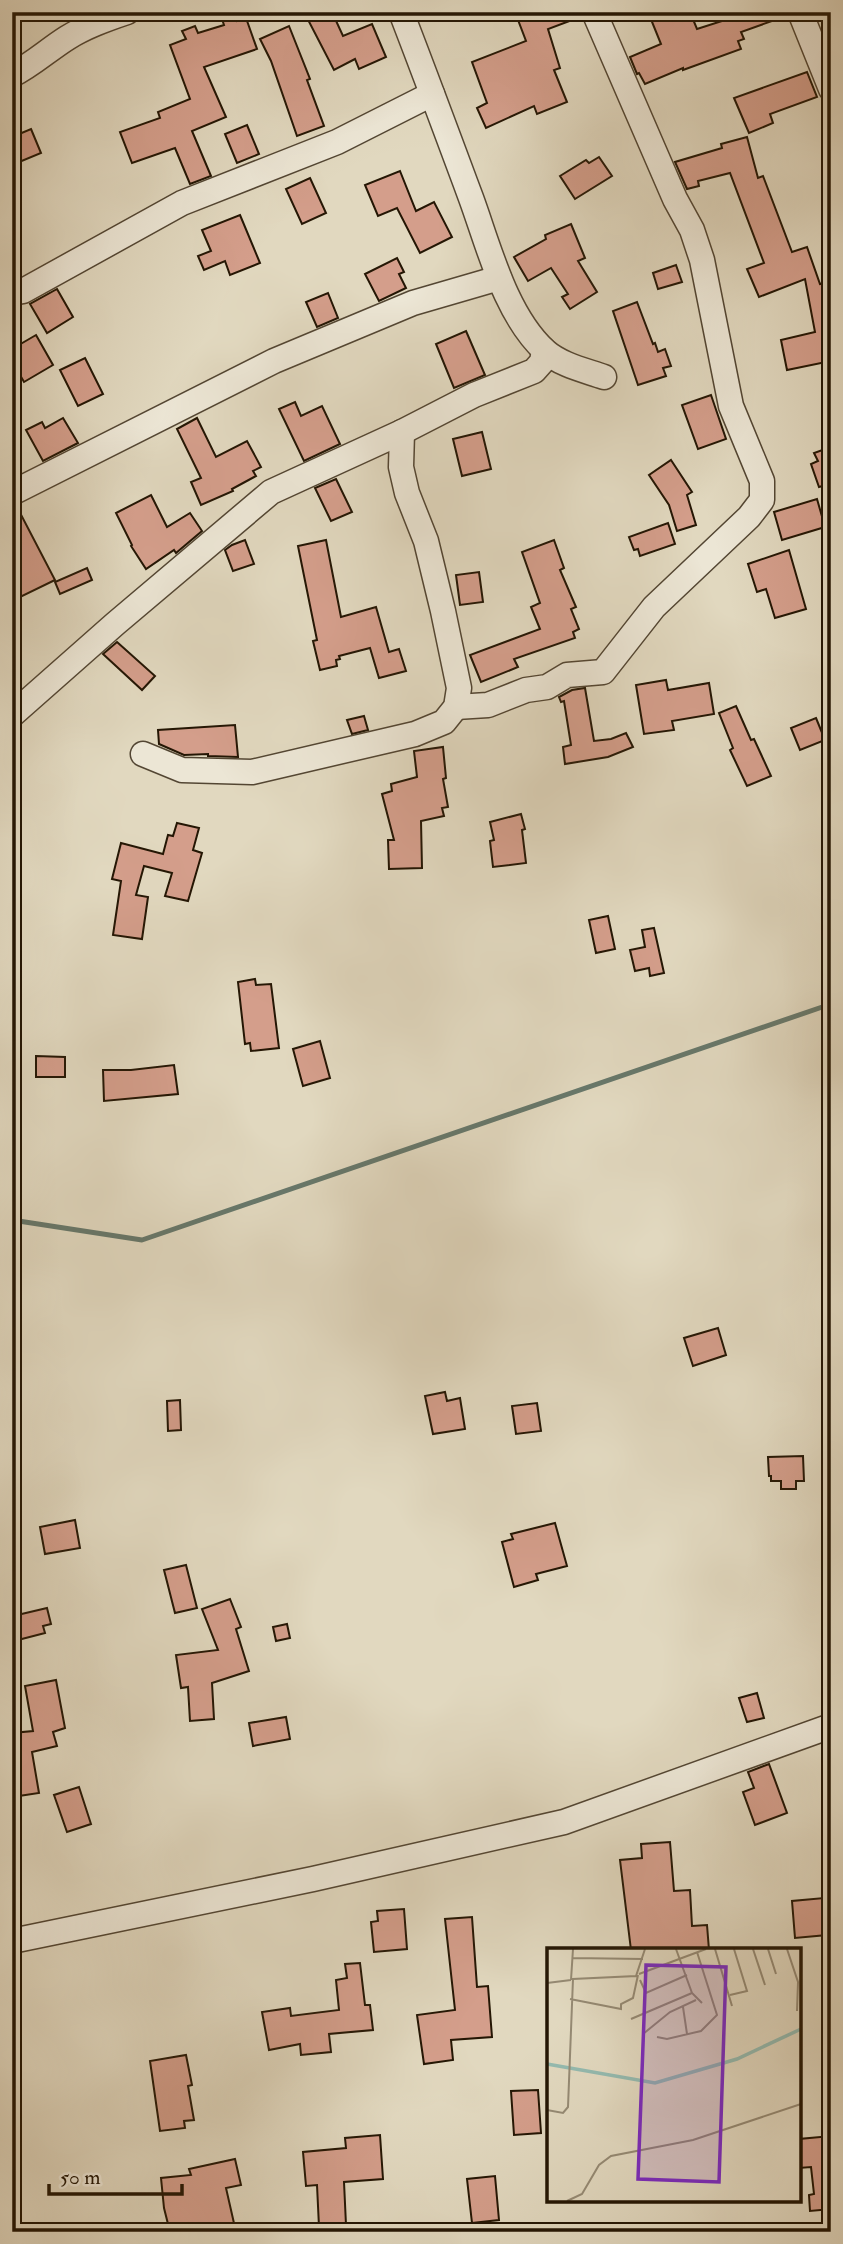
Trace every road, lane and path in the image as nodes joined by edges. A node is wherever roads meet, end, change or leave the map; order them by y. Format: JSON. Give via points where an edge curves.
{"nodes":[{"id":1,"x":127,"y":12,"type":"edge"},
{"id":2,"x":401,"y":12,"type":"edge"},
{"id":3,"x":594,"y":12,"type":"edge"},
{"id":4,"x":800,"y":12,"type":"edge"},
{"id":5,"x":12,"y":75,"type":"edge"},
{"id":6,"x":831,"y":89,"type":"edge"},
{"id":7,"x":432,"y":94,"type":"junction"},
{"id":8,"x":499,"y":278,"type":"junction"},
{"id":9,"x":12,"y":293,"type":"edge"},
{"id":10,"x":544,"y":350,"type":"junction"},
{"id":11,"x":604,"y":377,"type":"dead end"},
{"id":12,"x":402,"y":432,"type":"junction"},
{"id":13,"x":12,"y":493,"type":"edge"},
{"id":14,"x":456,"y":707,"type":"junction"},
{"id":15,"x":12,"y":715,"type":"edge"},
{"id":16,"x":143,"y":754,"type":"dead end"},
{"id":17,"x":831,"y":1726,"type":"edge"},
{"id":18,"x":12,"y":1941,"type":"edge"}],
"edges":[{"from":1,"to":5,"type":"street","via":[[94,23]]},
{"from":2,"to":7,"type":"street"},
{"from":3,"to":14,"type":"street","via":[[674,199],[692,230],[731,406],[762,481],[762,500],[654,607],[603,672],[567,675],[547,687],[488,705]]},
{"from":4,"to":6,"type":"street"},
{"from":7,"to":8,"type":"street"},
{"from":7,"to":9,"type":"street","via":[[337,142],[182,202]]},
{"from":8,"to":10,"type":"street"},
{"from":8,"to":13,"type":"street","via":[[414,303],[274,360]]},
{"from":10,"to":11,"type":"street","via":[[568,365]]},
{"from":10,"to":12,"type":"street","via":[[534,372],[474,395]]},
{"from":12,"to":14,"type":"street","via":[[401,467],[443,611],[459,688]]},
{"from":12,"to":15,"type":"street","via":[[271,492]]},
{"from":14,"to":16,"type":"street","via":[[444,722],[415,734],[252,772],[182,770]]},
{"from":17,"to":18,"type":"street","via":[[564,1822]]}]}
